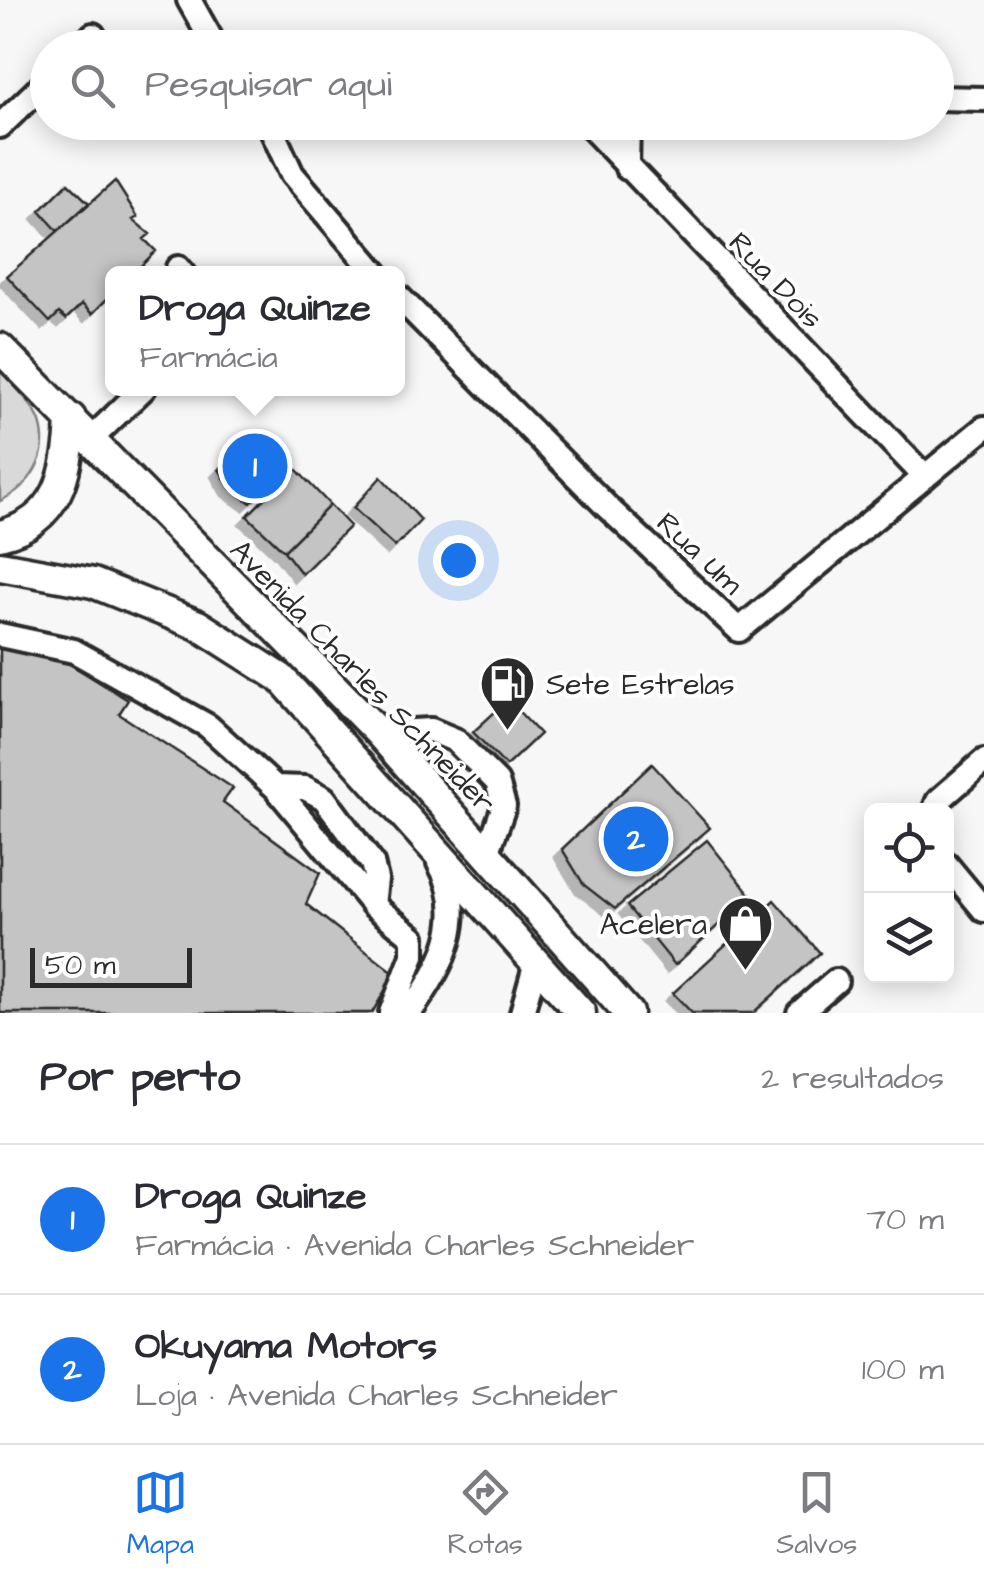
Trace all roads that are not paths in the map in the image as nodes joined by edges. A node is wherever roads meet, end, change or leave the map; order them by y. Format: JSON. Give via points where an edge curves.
{"nodes":[{"id":1,"x":190,"y":1,"type":"edge"},
{"id":2,"x":206,"y":30,"type":"edge"},
{"id":3,"x":30,"y":97,"type":"edge"},
{"id":4,"x":954,"y":99,"type":"edge"},
{"id":5,"x":984,"y":100,"type":"edge"},
{"id":6,"x":0,"y":126,"type":"edge"},
{"id":7,"x":276,"y":140,"type":"edge"},
{"id":8,"x":602,"y":140,"type":"edge"},
{"id":9,"x":627,"y":140,"type":"edge"},
{"id":10,"x":626,"y":168,"type":"junction"},
{"id":11,"x":370,"y":266,"type":"edge"},
{"id":12,"x":405,"y":303,"type":"edge"},
{"id":13,"x":0,"y":348,"type":"edge"},
{"id":14,"x":136,"y":396,"type":"edge"},
{"id":15,"x":71,"y":418,"type":"junction"},
{"id":16,"x":984,"y":428,"type":"edge"},
{"id":17,"x":90,"y":440,"type":"junction"},
{"id":18,"x":925,"y":477,"type":"junction"},
{"id":19,"x":0,"y":535,"type":"edge"},
{"id":20,"x":0,"y":566,"type":"edge"},
{"id":21,"x":0,"y":635,"type":"edge"},
{"id":22,"x":379,"y":733,"type":"junction"},
{"id":23,"x":984,"y":762,"type":"edge"},
{"id":24,"x":937,"y":803,"type":"edge"},
{"id":25,"x":419,"y":830,"type":"junction"},
{"id":26,"x":487,"y":854,"type":"junction"},
{"id":27,"x":954,"y":874,"type":"edge"},
{"id":28,"x":984,"y":910,"type":"edge"},
{"id":29,"x":536,"y":962,"type":"junction"},
{"id":30,"x":836,"y":981,"type":"dead end"},
{"id":31,"x":391,"y":1013,"type":"edge"},
{"id":32,"x":409,"y":1013,"type":"edge"},
{"id":33,"x":522,"y":1013,"type":"edge"},
{"id":34,"x":581,"y":1013,"type":"edge"},
{"id":35,"x":628,"y":1013,"type":"edge"},
{"id":36,"x":799,"y":1013,"type":"edge"}],
"edges":[{"from":1,"to":2,"type":"street"},
{"from":3,"to":6,"type":"street"},
{"from":4,"to":5,"type":"street"},
{"from":7,"to":11,"type":"street","via":[[292,174]]},
{"from":8,"to":10,"type":"street","name":"Rua Dois"},
{"from":9,"to":10,"type":"street"},
{"from":10,"to":18,"type":"street","name":"Rua Dois"},
{"from":12,"to":18,"type":"street","name":"Rua Um","via":[[739,630]]},
{"from":13,"to":15,"type":"main road","name":"Avenida Charles Schneider"},
{"from":14,"to":17,"type":"street"},
{"from":15,"to":17,"type":"main road","name":"Avenida Charles Schneider"},
{"from":15,"to":19,"type":"main road","via":[[70,456],[58,494],[41,519]]},
{"from":16,"to":18,"type":"street","name":"Rua Um"},
{"from":17,"to":22,"type":"main road","name":"Avenida Charles Schneider"},
{"from":20,"to":25,"type":"main road","name":"Avenida Charles Schneider","via":[[93,583],[198,625],[281,678]]},
{"from":21,"to":31,"type":"street","via":[[74,651],[208,726],[275,787],[372,905],[413,937],[413,956]]},
{"from":22,"to":26,"type":"main road","name":"Avenida Charles Schneider"},
{"from":22,"to":26,"type":"street","via":[[431,730],[455,740],[497,782],[504,806]]},
{"from":23,"to":24,"type":"street"},
{"from":25,"to":29,"type":"main road","name":"Avenida Charles Schneider"},
{"from":25,"to":32,"type":"street","via":[[452,885],[453,935]]},
{"from":26,"to":35,"type":"main road","name":"Avenida Charles Schneider"},
{"from":27,"to":28,"type":"street"},
{"from":29,"to":33,"type":"street"},
{"from":29,"to":34,"type":"main road","name":"Avenida Charles Schneider"},
{"from":30,"to":36,"type":"street"}]}
